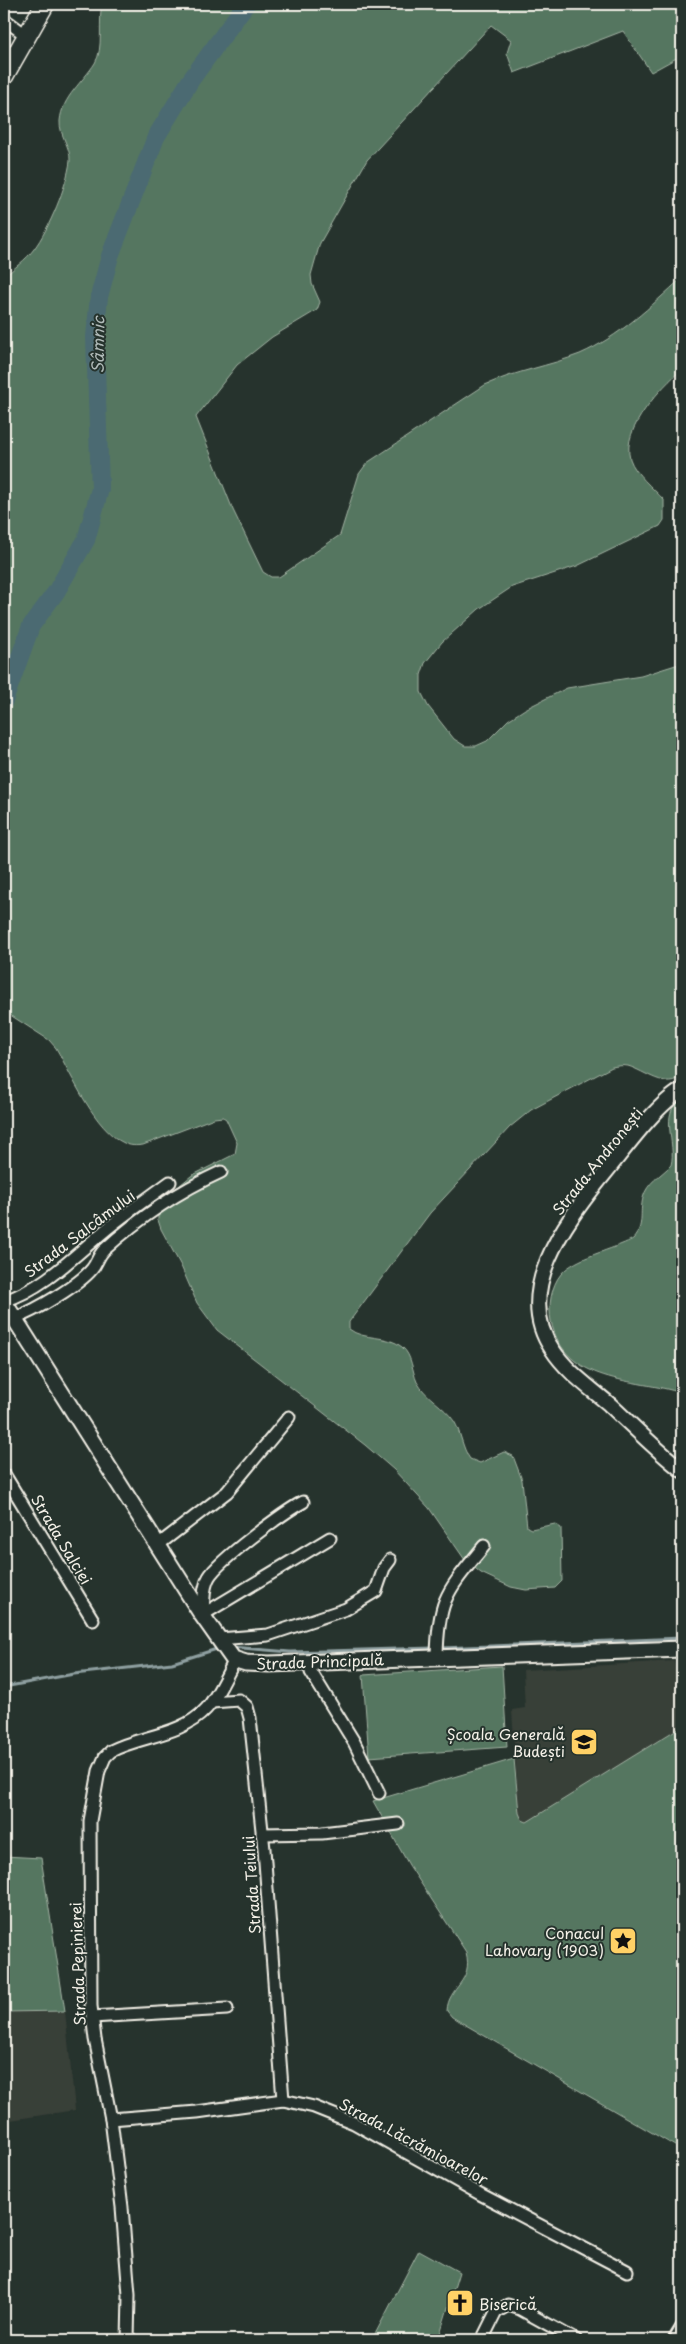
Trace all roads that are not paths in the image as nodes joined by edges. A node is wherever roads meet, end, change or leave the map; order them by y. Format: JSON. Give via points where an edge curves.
{"nodes":[{"id":1,"x":46,"y":4,"type":"edge"},
{"id":2,"x":4,"y":19,"type":"edge"},
{"id":3,"x":27,"y":36,"type":"junction"},
{"id":4,"x":4,"y":76,"type":"edge"},
{"id":5,"x":682,"y":1090,"type":"edge"},
{"id":6,"x":221,"y":1172,"type":"dead end"},
{"id":7,"x":170,"y":1182,"type":"dead end"},
{"id":8,"x":8,"y":1311,"type":"edge"},
{"id":9,"x":289,"y":1417,"type":"dead end"},
{"id":10,"x":682,"y":1470,"type":"edge"},
{"id":11,"x":4,"y":1474,"type":"edge"},
{"id":12,"x":303,"y":1502,"type":"dead end"},
{"id":13,"x":330,"y":1538,"type":"dead end"},
{"id":14,"x":158,"y":1545,"type":"junction"},
{"id":15,"x":484,"y":1546,"type":"dead end"},
{"id":16,"x":390,"y":1560,"type":"dead end"},
{"id":17,"x":202,"y":1615,"type":"junction"},
{"id":18,"x":93,"y":1620,"type":"dead end"},
{"id":19,"x":220,"y":1641,"type":"junction"},
{"id":20,"x":682,"y":1649,"type":"edge"},
{"id":21,"x":438,"y":1651,"type":"junction"},
{"id":22,"x":233,"y":1658,"type":"junction"},
{"id":23,"x":310,"y":1667,"type":"junction"},
{"id":24,"x":212,"y":1702,"type":"junction"},
{"id":25,"x":379,"y":1793,"type":"dead end"},
{"id":26,"x":398,"y":1824,"type":"dead end"},
{"id":27,"x":262,"y":1834,"type":"junction"},
{"id":28,"x":227,"y":2009,"type":"dead end"},
{"id":29,"x":92,"y":2017,"type":"junction"},
{"id":30,"x":283,"y":2100,"type":"junction"},
{"id":31,"x":111,"y":2119,"type":"junction"},
{"id":32,"x":627,"y":2272,"type":"dead end"},
{"id":33,"x":682,"y":2327,"type":"edge"},
{"id":34,"x":128,"y":2340,"type":"edge"},
{"id":35,"x":482,"y":2340,"type":"edge"},
{"id":36,"x":576,"y":2340,"type":"edge"},
{"id":37,"x":674,"y":2340,"type":"edge"}],
"edges":[{"from":1,"to":3,"type":"highway"},
{"from":2,"to":3,"type":"street"},
{"from":3,"to":4,"type":"highway"},
{"from":5,"to":10,"type":"street","name":"Strada Andronești","via":[[654,1114],[585,1198],[560,1234],[545,1270],[539,1315],[546,1339],[565,1365]]},
{"from":6,"to":8,"type":"street","via":[[197,1182],[166,1202],[105,1249],[92,1269],[75,1284],[26,1315]]},
{"from":7,"to":8,"type":"street","name":"Strada Salcâmului","via":[[68,1264],[28,1291]]},
{"from":8,"to":14,"type":"main road"},
{"from":9,"to":14,"type":"street","via":[[227,1492]]},
{"from":11,"to":18,"type":"street","name":"Strada Salciei"},
{"from":12,"to":17,"type":"street","via":[[216,1569],[206,1585]]},
{"from":13,"to":17,"type":"street"},
{"from":14,"to":17,"type":"main road"},
{"from":15,"to":21,"type":"street","via":[[446,1597],[438,1624]]},
{"from":16,"to":19,"type":"street","via":[[376,1591],[346,1609],[268,1635]]},
{"from":17,"to":19,"type":"main road"},
{"from":19,"to":22,"type":"main road"},
{"from":20,"to":21,"type":"main road","name":"Strada Principală"},
{"from":21,"to":23,"type":"main road","name":"Strada Principală"},
{"from":22,"to":23,"type":"main road","name":"Strada Principală"},
{"from":22,"to":24,"type":"street","name":"Strada Pepinierei"},
{"from":23,"to":25,"type":"street","via":[[354,1742]]},
{"from":24,"to":27,"type":"street","name":"Strada Teiului","via":[[239,1700],[247,1707]]},
{"from":24,"to":29,"type":"street","name":"Strada Pepinierei","via":[[195,1719],[181,1727],[111,1751],[101,1765],[90,1821]]},
{"from":26,"to":27,"type":"street","via":[[322,1833]]},
{"from":27,"to":30,"type":"street","name":"Strada Teiului"},
{"from":28,"to":29,"type":"street"},
{"from":29,"to":31,"type":"street","name":"Strada Pepinierei"},
{"from":30,"to":31,"type":"street","name":"Strada Lăcrămioarelor"},
{"from":30,"to":32,"type":"street","name":"Strada Lăcrămioarelor","via":[[338,2116]]},
{"from":31,"to":34,"type":"street","name":"Strada Pepinierei","via":[[128,2276]]},
{"from":33,"to":37,"type":"street"},
{"from":35,"to":36,"type":"street","via":[[496,2312],[508,2305]]}]}
